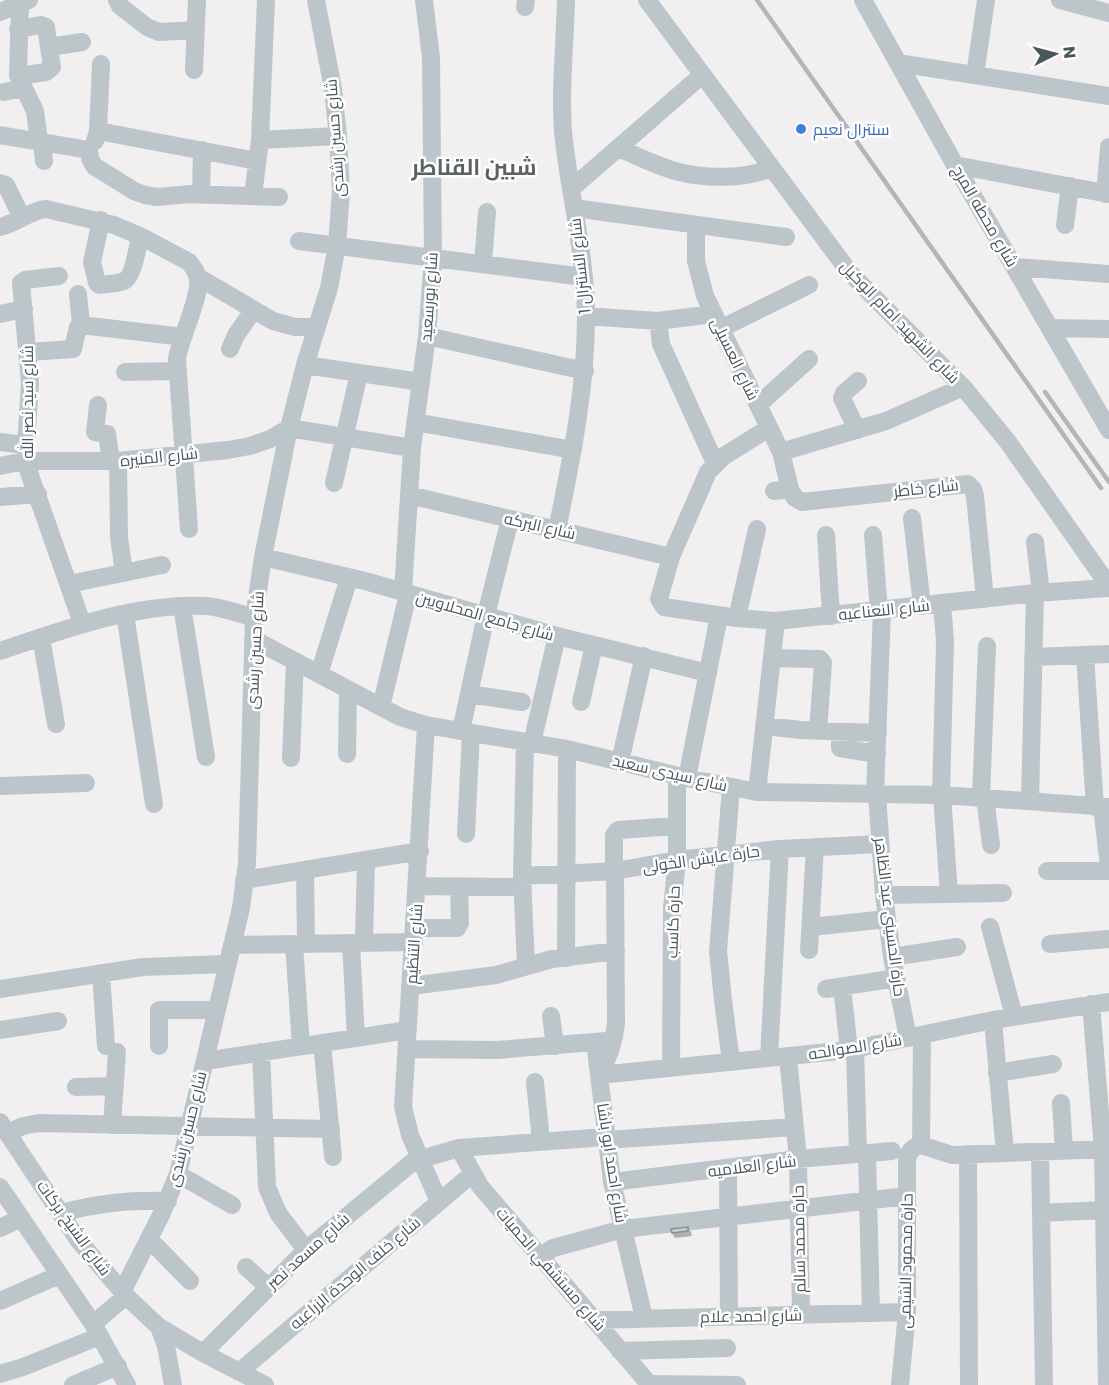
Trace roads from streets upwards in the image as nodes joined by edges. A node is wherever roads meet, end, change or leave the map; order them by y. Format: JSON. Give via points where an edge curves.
{"nodes":[{"id":1,"x":117,"y":0,"type":"edge"},
{"id":2,"x":197,"y":0,"type":"edge"},
{"id":3,"x":266,"y":0,"type":"edge"},
{"id":4,"x":316,"y":0,"type":"edge"},
{"id":5,"x":424,"y":0,"type":"edge"},
{"id":6,"x":566,"y":0,"type":"edge"},
{"id":7,"x":647,"y":0,"type":"edge"},
{"id":8,"x":863,"y":0,"type":"edge"},
{"id":9,"x":986,"y":0,"type":"edge"},
{"id":10,"x":1060,"y":0,"type":"edge"},
{"id":11,"x":24,"y":2,"type":"edge"},
{"id":12,"x":1101,"y":8,"type":"edge"},
{"id":13,"x":1,"y":10,"type":"edge"},
{"id":14,"x":18,"y":29,"type":"junction"},
{"id":15,"x":196,"y":30,"type":"junction"},
{"id":16,"x":82,"y":42,"type":"dead end"},
{"id":17,"x":50,"y":47,"type":"junction"},
{"id":18,"x":898,"y":63,"type":"junction"},
{"id":19,"x":101,"y":64,"type":"dead end"},
{"id":20,"x":194,"y":70,"type":"dead end"},
{"id":21,"x":702,"y":75,"type":"junction"},
{"id":22,"x":975,"y":75,"type":"junction"},
{"id":23,"x":20,"y":82,"type":"junction"},
{"id":24,"x":4,"y":92,"type":"dead end"},
{"id":25,"x":1109,"y":96,"type":"edge"},
{"id":26,"x":98,"y":131,"type":"junction"},
{"id":27,"x":0,"y":135,"type":"edge"},
{"id":28,"x":338,"y":136,"type":"junction"},
{"id":29,"x":260,"y":140,"type":"junction"},
{"id":30,"x":41,"y":141,"type":"junction"},
{"id":31,"x":1109,"y":147,"type":"edge"},
{"id":32,"x":618,"y":148,"type":"junction"},
{"id":33,"x":89,"y":150,"type":"junction"},
{"id":34,"x":202,"y":150,"type":"junction"},
{"id":35,"x":44,"y":161,"type":"dead end"},
{"id":36,"x":257,"y":161,"type":"junction"},
{"id":37,"x":955,"y":165,"type":"junction"},
{"id":38,"x":772,"y":168,"type":"junction"},
{"id":39,"x":0,"y":183,"type":"edge"},
{"id":40,"x":1070,"y":186,"type":"junction"},
{"id":41,"x":571,"y":189,"type":"junction"},
{"id":42,"x":1107,"y":194,"type":"edge"},
{"id":43,"x":201,"y":195,"type":"junction"},
{"id":44,"x":253,"y":196,"type":"junction"},
{"id":45,"x":279,"y":196,"type":"dead end"},
{"id":46,"x":574,"y":208,"type":"junction"},
{"id":47,"x":487,"y":212,"type":"dead end"},
{"id":48,"x":22,"y":218,"type":"junction"},
{"id":49,"x":101,"y":220,"type":"junction"},
{"id":50,"x":696,"y":225,"type":"junction"},
{"id":51,"x":1065,"y":225,"type":"dead end"},
{"id":52,"x":0,"y":227,"type":"edge"},
{"id":53,"x":140,"y":236,"type":"junction"},
{"id":54,"x":786,"y":237,"type":"dead end"},
{"id":55,"x":299,"y":240,"type":"dead end"},
{"id":56,"x":337,"y":246,"type":"junction"},
{"id":57,"x":433,"y":258,"type":"junction"},
{"id":58,"x":483,"y":264,"type":"junction"},
{"id":59,"x":1015,"y":267,"type":"junction"},
{"id":60,"x":1109,"y":274,"type":"edge"},
{"id":61,"x":58,"y":276,"type":"dead end"},
{"id":62,"x":198,"y":277,"type":"junction"},
{"id":63,"x":584,"y":277,"type":"junction"},
{"id":64,"x":809,"y":285,"type":"dead end"},
{"id":65,"x":78,"y":294,"type":"dead end"},
{"id":66,"x":24,"y":309,"type":"junction"},
{"id":67,"x":253,"y":311,"type":"junction"},
{"id":68,"x":0,"y":314,"type":"edge"},
{"id":69,"x":586,"y":316,"type":"junction"},
{"id":70,"x":658,"y":321,"type":"junction"},
{"id":71,"x":716,"y":321,"type":"junction"},
{"id":72,"x":81,"y":325,"type":"junction"},
{"id":73,"x":317,"y":327,"type":"junction"},
{"id":74,"x":1050,"y":328,"type":"junction"},
{"id":75,"x":1109,"y":329,"type":"edge"},
{"id":76,"x":427,"y":336,"type":"junction"},
{"id":77,"x":183,"y":337,"type":"junction"},
{"id":78,"x":230,"y":349,"type":"dead end"},
{"id":79,"x":28,"y":352,"type":"junction"},
{"id":80,"x":809,"y":359,"type":"dead end"},
{"id":81,"x":305,"y":365,"type":"junction"},
{"id":82,"x":178,"y":371,"type":"junction"},
{"id":83,"x":585,"y":371,"type":"junction"},
{"id":84,"x":125,"y":372,"type":"dead end"},
{"id":85,"x":359,"y":373,"type":"junction"},
{"id":86,"x":858,"y":381,"type":"dead end"},
{"id":87,"x":421,"y":382,"type":"junction"},
{"id":88,"x":963,"y":387,"type":"junction"},
{"id":89,"x":98,"y":405,"type":"dead end"},
{"id":90,"x":758,"y":405,"type":"junction"},
{"id":91,"x":416,"y":422,"type":"junction"},
{"id":92,"x":1108,"y":426,"type":"edge"},
{"id":93,"x":289,"y":428,"type":"junction"},
{"id":94,"x":769,"y":428,"type":"junction"},
{"id":95,"x":857,"y":430,"type":"junction"},
{"id":96,"x":345,"y":436,"type":"junction"},
{"id":97,"x":0,"y":442,"type":"edge"},
{"id":98,"x":412,"y":448,"type":"junction"},
{"id":99,"x":573,"y":450,"type":"junction"},
{"id":100,"x":781,"y":452,"type":"junction"},
{"id":101,"x":25,"y":453,"type":"junction"},
{"id":102,"x":183,"y":454,"type":"junction"},
{"id":103,"x":115,"y":461,"type":"junction"},
{"id":104,"x":715,"y":463,"type":"junction"},
{"id":105,"x":0,"y":466,"type":"edge"},
{"id":106,"x":334,"y":483,"type":"dead end"},
{"id":107,"x":782,"y":490,"type":"joint"},
{"id":108,"x":38,"y":494,"type":"junction"},
{"id":109,"x":409,"y":495,"type":"junction"},
{"id":110,"x":0,"y":497,"type":"edge"},
{"id":111,"x":912,"y":518,"type":"dead end"},
{"id":112,"x":510,"y":519,"type":"junction"},
{"id":113,"x":189,"y":529,"type":"dead end"},
{"id":114,"x":758,"y":529,"type":"dead end"},
{"id":115,"x":557,"y":530,"type":"junction"},
{"id":116,"x":826,"y":535,"type":"dead end"},
{"id":117,"x":873,"y":535,"type":"dead end"},
{"id":118,"x":1035,"y":542,"type":"dead end"},
{"id":119,"x":263,"y":557,"type":"junction"},
{"id":120,"x":671,"y":557,"type":"junction"},
{"id":121,"x":162,"y":565,"type":"dead end"},
{"id":122,"x":124,"y":573,"type":"junction"},
{"id":123,"x":349,"y":578,"type":"junction"},
{"id":124,"x":69,"y":584,"type":"junction"},
{"id":125,"x":1109,"y":587,"type":"edge"},
{"id":126,"x":406,"y":593,"type":"junction"},
{"id":127,"x":1038,"y":593,"type":"junction"},
{"id":128,"x":985,"y":599,"type":"junction"},
{"id":129,"x":942,"y":604,"type":"junction"},
{"id":130,"x":182,"y":606,"type":"junction"},
{"id":131,"x":922,"y":606,"type":"junction"},
{"id":132,"x":881,"y":610,"type":"junction"},
{"id":133,"x":125,"y":614,"type":"junction"},
{"id":134,"x":486,"y":615,"type":"junction"},
{"id":135,"x":719,"y":616,"type":"junction"},
{"id":136,"x":831,"y":616,"type":"junction"},
{"id":137,"x":254,"y":618,"type":"junction"},
{"id":138,"x":737,"y":618,"type":"junction"},
{"id":139,"x":776,"y":621,"type":"junction"},
{"id":140,"x":82,"y":623,"type":"junction"},
{"id":141,"x":557,"y":636,"type":"junction"},
{"id":142,"x":41,"y":637,"type":"junction"},
{"id":143,"x":253,"y":639,"type":"junction"},
{"id":144,"x":594,"y":645,"type":"junction"},
{"id":145,"x":987,"y":646,"type":"dead end"},
{"id":146,"x":0,"y":651,"type":"edge"},
{"id":147,"x":1109,"y":654,"type":"edge"},
{"id":148,"x":1085,"y":655,"type":"junction"},
{"id":149,"x":644,"y":657,"type":"junction"},
{"id":150,"x":1033,"y":657,"type":"junction"},
{"id":151,"x":772,"y":658,"type":"junction"},
{"id":152,"x":295,"y":661,"type":"junction"},
{"id":153,"x":708,"y":673,"type":"junction"},
{"id":154,"x":319,"y":674,"type":"junction"},
{"id":155,"x":348,"y":689,"type":"junction"},
{"id":156,"x":469,"y":694,"type":"junction"},
{"id":157,"x":522,"y":702,"type":"dead end"},
{"id":158,"x":581,"y":702,"type":"dead end"},
{"id":159,"x":381,"y":707,"type":"junction"},
{"id":160,"x":56,"y":724,"type":"dead end"},
{"id":161,"x":426,"y":725,"type":"junction"},
{"id":162,"x":764,"y":726,"type":"junction"},
{"id":163,"x":818,"y":731,"type":"junction"},
{"id":164,"x":466,"y":732,"type":"junction"},
{"id":165,"x":840,"y":732,"type":"junction"},
{"id":166,"x":878,"y":733,"type":"junction"},
{"id":167,"x":529,"y":743,"type":"junction"},
{"id":168,"x":567,"y":749,"type":"junction"},
{"id":169,"x":347,"y":754,"type":"dead end"},
{"id":170,"x":877,"y":754,"type":"junction"},
{"id":171,"x":206,"y":757,"type":"dead end"},
{"id":172,"x":291,"y":758,"type":"dead end"},
{"id":173,"x":620,"y":762,"type":"junction"},
{"id":174,"x":682,"y":777,"type":"junction"},
{"id":175,"x":86,"y":783,"type":"dead end"},
{"id":176,"x":0,"y":786,"type":"edge"},
{"id":177,"x":731,"y":787,"type":"junction"},
{"id":178,"x":757,"y":792,"type":"junction"},
{"id":179,"x":876,"y":794,"type":"junction"},
{"id":180,"x":942,"y":795,"type":"junction"},
{"id":181,"x":983,"y":797,"type":"junction"},
{"id":182,"x":1030,"y":801,"type":"junction"},
{"id":183,"x":154,"y":804,"type":"dead end"},
{"id":184,"x":1102,"y":807,"type":"edge"},
{"id":185,"x":676,"y":826,"type":"junction"},
{"id":186,"x":466,"y":834,"type":"dead end"},
{"id":187,"x":880,"y":844,"type":"junction"},
{"id":188,"x":991,"y":845,"type":"dead end"},
{"id":189,"x":815,"y":847,"type":"junction"},
{"id":190,"x":780,"y":849,"type":"junction"},
{"id":191,"x":420,"y":851,"type":"junction"},
{"id":192,"x":725,"y":854,"type":"junction"},
{"id":193,"x":366,"y":860,"type":"junction"},
{"id":194,"x":677,"y":860,"type":"junction"},
{"id":195,"x":1109,"y":869,"type":"edge"},
{"id":196,"x":305,"y":870,"type":"junction"},
{"id":197,"x":615,"y":871,"type":"junction"},
{"id":198,"x":1047,"y":871,"type":"dead end"},
{"id":199,"x":565,"y":874,"type":"junction"},
{"id":200,"x":244,"y":880,"type":"junction"},
{"id":201,"x":522,"y":882,"type":"junction"},
{"id":202,"x":417,"y":886,"type":"junction"},
{"id":203,"x":459,"y":887,"type":"junction"},
{"id":204,"x":1003,"y":893,"type":"dead end"},
{"id":205,"x":949,"y":894,"type":"junction"},
{"id":206,"x":884,"y":895,"type":"junction"},
{"id":207,"x":887,"y":919,"type":"junction"},
{"id":208,"x":811,"y":927,"type":"junction"},
{"id":209,"x":990,"y":927,"type":"dead end"},
{"id":210,"x":414,"y":935,"type":"junction"},
{"id":211,"x":1109,"y":939,"type":"edge"},
{"id":212,"x":357,"y":943,"type":"junction"},
{"id":213,"x":300,"y":944,"type":"junction"},
{"id":214,"x":1050,"y":944,"type":"dead end"},
{"id":215,"x":232,"y":945,"type":"junction"},
{"id":216,"x":957,"y":947,"type":"dead end"},
{"id":217,"x":810,"y":950,"type":"dead end"},
{"id":218,"x":616,"y":951,"type":"junction"},
{"id":219,"x":892,"y":957,"type":"junction"},
{"id":220,"x":566,"y":958,"type":"junction"},
{"id":221,"x":227,"y":964,"type":"junction"},
{"id":222,"x":526,"y":966,"type":"junction"},
{"id":223,"x":100,"y":973,"type":"junction"},
{"id":224,"x":896,"y":978,"type":"junction"},
{"id":225,"x":411,"y":986,"type":"junction"},
{"id":226,"x":0,"y":988,"type":"edge"},
{"id":227,"x":1100,"y":1003,"type":"edge"},
{"id":228,"x":216,"y":1010,"type":"junction"},
{"id":229,"x":1014,"y":1016,"type":"junction"},
{"id":230,"x":551,"y":1017,"type":"dead end"},
{"id":231,"x":993,"y":1020,"type":"junction"},
{"id":232,"x":58,"y":1021,"type":"dead end"},
{"id":233,"x":0,"y":1030,"type":"edge"},
{"id":234,"x":408,"y":1030,"type":"junction"},
{"id":235,"x":915,"y":1037,"type":"junction"},
{"id":236,"x":356,"y":1038,"type":"junction"},
{"id":237,"x":614,"y":1041,"type":"junction"},
{"id":238,"x":595,"y":1042,"type":"junction"},
{"id":239,"x":322,"y":1043,"type":"junction"},
{"id":240,"x":159,"y":1046,"type":"dead end"},
{"id":241,"x":301,"y":1046,"type":"junction"},
{"id":242,"x":555,"y":1046,"type":"junction"},
{"id":243,"x":407,"y":1049,"type":"junction"},
{"id":244,"x":852,"y":1049,"type":"junction"},
{"id":245,"x":261,"y":1052,"type":"junction"},
{"id":246,"x":788,"y":1057,"type":"junction"},
{"id":247,"x":769,"y":1058,"type":"junction"},
{"id":248,"x":205,"y":1061,"type":"junction"},
{"id":249,"x":731,"y":1062,"type":"junction"},
{"id":250,"x":1053,"y":1064,"type":"dead end"},
{"id":251,"x":671,"y":1068,"type":"junction"},
{"id":252,"x":997,"y":1073,"type":"junction"},
{"id":253,"x":599,"y":1075,"type":"junction"},
{"id":254,"x":535,"y":1082,"type":"dead end"},
{"id":255,"x":115,"y":1086,"type":"junction"},
{"id":256,"x":76,"y":1087,"type":"dead end"},
{"id":257,"x":1060,"y":1103,"type":"dead end"},
{"id":258,"x":112,"y":1125,"type":"junction"},
{"id":259,"x":190,"y":1126,"type":"junction"},
{"id":260,"x":4,"y":1127,"type":"edge"},
{"id":261,"x":795,"y":1127,"type":"junction"},
{"id":262,"x":263,"y":1128,"type":"junction"},
{"id":263,"x":330,"y":1129,"type":"junction"},
{"id":264,"x":606,"y":1138,"type":"junction"},
{"id":265,"x":541,"y":1141,"type":"junction"},
{"id":266,"x":921,"y":1145,"type":"junction"},
{"id":267,"x":459,"y":1148,"type":"junction"},
{"id":268,"x":1106,"y":1149,"type":"edge"},
{"id":269,"x":892,"y":1151,"type":"dead end"},
{"id":270,"x":1064,"y":1151,"type":"junction"},
{"id":271,"x":1040,"y":1152,"type":"junction"},
{"id":272,"x":1005,"y":1153,"type":"junction"},
{"id":273,"x":862,"y":1154,"type":"junction"},
{"id":274,"x":968,"y":1154,"type":"junction"},
{"id":275,"x":333,"y":1157,"type":"dead end"},
{"id":276,"x":420,"y":1157,"type":"junction"},
{"id":277,"x":798,"y":1160,"type":"junction"},
{"id":278,"x":728,"y":1169,"type":"junction"},
{"id":279,"x":178,"y":1174,"type":"junction"},
{"id":280,"x":472,"y":1174,"type":"junction"},
{"id":281,"x":612,"y":1182,"type":"junction"},
{"id":282,"x":0,"y":1187,"type":"edge"},
{"id":283,"x":907,"y":1196,"type":"junction"},
{"id":284,"x":868,"y":1200,"type":"junction"},
{"id":285,"x":168,"y":1201,"type":"junction"},
{"id":286,"x":439,"y":1202,"type":"junction"},
{"id":287,"x":232,"y":1204,"type":"dead end"},
{"id":288,"x":799,"y":1208,"type":"junction"},
{"id":289,"x":1102,"y":1209,"type":"junction"},
{"id":290,"x":61,"y":1213,"type":"junction"},
{"id":291,"x":1041,"y":1213,"type":"junction"},
{"id":292,"x":728,"y":1216,"type":"junction"},
{"id":293,"x":21,"y":1218,"type":"junction"},
{"id":294,"x":0,"y":1228,"type":"edge"},
{"id":295,"x":623,"y":1229,"type":"junction"},
{"id":296,"x":149,"y":1239,"type":"junction"},
{"id":297,"x":306,"y":1250,"type":"junction"},
{"id":298,"x":540,"y":1257,"type":"junction"},
{"id":299,"x":246,"y":1268,"type":"dead end"},
{"id":300,"x":59,"y":1275,"type":"junction"},
{"id":301,"x":190,"y":1281,"type":"dead end"},
{"id":302,"x":268,"y":1287,"type":"junction"},
{"id":303,"x":124,"y":1294,"type":"junction"},
{"id":304,"x":0,"y":1301,"type":"edge"},
{"id":305,"x":1107,"y":1301,"type":"edge"},
{"id":306,"x":907,"y":1312,"type":"junction"},
{"id":307,"x":871,"y":1313,"type":"junction"},
{"id":308,"x":801,"y":1315,"type":"junction"},
{"id":309,"x":729,"y":1317,"type":"junction"},
{"id":310,"x":644,"y":1318,"type":"junction"},
{"id":311,"x":594,"y":1320,"type":"junction"},
{"id":312,"x":159,"y":1326,"type":"junction"},
{"id":313,"x":96,"y":1330,"type":"junction"},
{"id":314,"x":727,"y":1348,"type":"dead end"},
{"id":315,"x":620,"y":1350,"type":"junction"},
{"id":316,"x":203,"y":1353,"type":"junction"},
{"id":317,"x":118,"y":1366,"type":"junction"},
{"id":318,"x":239,"y":1372,"type":"junction"},
{"id":319,"x":0,"y":1374,"type":"edge"},
{"id":320,"x":649,"y":1384,"type":"edge"},
{"id":321,"x":73,"y":1385,"type":"edge"},
{"id":322,"x":127,"y":1385,"type":"edge"},
{"id":323,"x":173,"y":1385,"type":"edge"},
{"id":324,"x":264,"y":1385,"type":"edge"},
{"id":325,"x":737,"y":1385,"type":"edge"},
{"id":326,"x":900,"y":1385,"type":"edge"},
{"id":327,"x":969,"y":1385,"type":"edge"},
{"id":328,"x":1044,"y":1385,"type":"edge"},
{"id":329,"x":1107,"y":1385,"type":"edge"}],
"edges":[{"from":1,"to":15,"type":"street","via":[[153,30]]},
{"from":2,"to":15,"type":"street"},
{"from":3,"to":29,"type":"street"},
{"from":4,"to":28,"type":"street","name":"شارع حسين رشدى","via":[[332,77]]},
{"from":5,"to":57,"type":"street","name":"شارع بورسعيد","via":[[431,58]]},
{"from":6,"to":41,"type":"street","name":"شارع السنترال 1","via":[[563,125]]},
{"from":7,"to":21,"type":"street","name":"شارع الشهيد امام الوكيل"},
{"from":8,"to":18,"type":"street","name":"شارع محطه المرج"},
{"from":9,"to":22,"type":"street"},
{"from":10,"to":12,"type":"street"},
{"from":11,"to":13,"type":"street"},
{"from":11,"to":14,"type":"street"},
{"from":14,"to":17,"type":"street","via":[[44,25]]},
{"from":14,"to":23,"type":"street"},
{"from":15,"to":20,"type":"street"},
{"from":16,"to":17,"type":"street"},
{"from":17,"to":23,"type":"street","via":[[50,70]]},
{"from":18,"to":22,"type":"street"},
{"from":18,"to":37,"type":"street","name":"شارع محطه المرج"},
{"from":19,"to":26,"type":"street"},
{"from":21,"to":32,"type":"street"},
{"from":21,"to":38,"type":"street","name":"شارع الشهيد امام الوكيل"},
{"from":22,"to":25,"type":"street"},
{"from":23,"to":24,"type":"street"},
{"from":23,"to":30,"type":"street","via":[[35,111]]},
{"from":26,"to":33,"type":"street"},
{"from":26,"to":34,"type":"street"},
{"from":27,"to":30,"type":"street"},
{"from":28,"to":29,"type":"street"},
{"from":28,"to":56,"type":"street","name":"شارع حسين رشدى","via":[[341,191]]},
{"from":29,"to":36,"type":"street"},
{"from":30,"to":33,"type":"street"},
{"from":30,"to":35,"type":"street"},
{"from":31,"to":42,"type":"street"},
{"from":32,"to":38,"type":"street","via":[[690,174],[749,176]]},
{"from":32,"to":41,"type":"street"},
{"from":33,"to":43,"type":"street","via":[[94,166],[134,191],[157,197]]},
{"from":34,"to":36,"type":"street"},
{"from":34,"to":43,"type":"street"},
{"from":36,"to":44,"type":"street"},
{"from":37,"to":40,"type":"street"},
{"from":37,"to":59,"type":"street","name":"شارع محطه المرج"},
{"from":38,"to":88,"type":"street","name":"شارع الشهيد امام الوكيل","via":[[850,273]]},
{"from":39,"to":48,"type":"street","via":[[6,185]]},
{"from":40,"to":42,"type":"street"},
{"from":40,"to":51,"type":"street"},
{"from":41,"to":46,"type":"street","name":"شارع السنترال 1"},
{"from":43,"to":44,"type":"street"},
{"from":44,"to":45,"type":"street"},
{"from":46,"to":50,"type":"street"},
{"from":46,"to":63,"type":"street","name":"شارع السنترال 1"},
{"from":47,"to":58,"type":"street"},
{"from":48,"to":49,"type":"street","via":[[46,209]]},
{"from":48,"to":52,"type":"street"},
{"from":49,"to":53,"type":"street"},
{"from":49,"to":53,"type":"street","via":[[92,262],[99,285],[127,279]]},
{"from":50,"to":54,"type":"street"},
{"from":50,"to":71,"type":"street","name":"شارع العسيلى","via":[[696,261]]},
{"from":53,"to":62,"type":"street","via":[[189,262]]},
{"from":55,"to":56,"type":"street"},
{"from":56,"to":57,"type":"street"},
{"from":56,"to":73,"type":"street","name":"شارع حسين رشدى"},
{"from":57,"to":58,"type":"street"},
{"from":57,"to":76,"type":"street","name":"شارع بورسعيد"},
{"from":58,"to":63,"type":"street"},
{"from":59,"to":60,"type":"street"},
{"from":59,"to":74,"type":"street","name":"شارع محطه المرج"},
{"from":61,"to":66,"type":"street","name":"شارع سيد نصر الله","via":[[23,281]]},
{"from":62,"to":67,"type":"street"},
{"from":62,"to":77,"type":"street","via":[[198,290]]},
{"from":63,"to":69,"type":"street","name":"شارع السنترال 1"},
{"from":64,"to":71,"type":"street"},
{"from":65,"to":72,"type":"street"},
{"from":66,"to":68,"type":"street"},
{"from":66,"to":79,"type":"street","name":"شارع سيد نصر الله"},
{"from":67,"to":73,"type":"street","via":[[295,327]]},
{"from":67,"to":78,"type":"street"},
{"from":69,"to":70,"type":"street"},
{"from":69,"to":83,"type":"street","name":"شارع السنترال 1"},
{"from":70,"to":71,"type":"street"},
{"from":70,"to":104,"type":"street","via":[[661,344]]},
{"from":71,"to":90,"type":"street","name":"شارع العسيلى"},
{"from":72,"to":77,"type":"street"},
{"from":72,"to":79,"type":"street","via":[[72,349]]},
{"from":73,"to":81,"type":"street","name":"شارع حسين رشدى"},
{"from":74,"to":75,"type":"street"},
{"from":74,"to":92,"type":"street","name":"شارع محطه المرج"},
{"from":76,"to":83,"type":"street"},
{"from":76,"to":87,"type":"street","name":"شارع بورسعيد"},
{"from":77,"to":82,"type":"street"},
{"from":79,"to":101,"type":"street","name":"شارع سيد نصر الله"},
{"from":80,"to":90,"type":"street"},
{"from":81,"to":85,"type":"street"},
{"from":81,"to":93,"type":"street","name":"شارع حسين رشدى"},
{"from":82,"to":84,"type":"street"},
{"from":82,"to":102,"type":"street"},
{"from":83,"to":99,"type":"street","name":"شارع السنترال 1"},
{"from":85,"to":87,"type":"street"},
{"from":85,"to":96,"type":"street"},
{"from":86,"to":95,"type":"street","via":[[842,398]]},
{"from":87,"to":91,"type":"street","name":"شارع بورسعيد"},
{"from":88,"to":95,"type":"street","via":[[915,410]]},
{"from":88,"to":125,"type":"street","name":"شارع الشهيد امام الوكيل","via":[[1008,442]]},
{"from":89,"to":103,"type":"street","via":[[88,430],[107,434]]},
{"from":90,"to":94,"type":"street","name":"شارع العسيلى"},
{"from":91,"to":98,"type":"street","name":"شارع بورسعيد"},
{"from":91,"to":99,"type":"street"},
{"from":93,"to":96,"type":"street"},
{"from":93,"to":102,"type":"street","name":"شارع المنيره","via":[[250,446]]},
{"from":93,"to":119,"type":"street","name":"شارع حسين رشدى"},
{"from":94,"to":100,"type":"street","name":"شارع العسيلى"},
{"from":94,"to":104,"type":"street"},
{"from":95,"to":100,"type":"street"},
{"from":96,"to":98,"type":"street"},
{"from":96,"to":106,"type":"street"},
{"from":97,"to":101,"type":"street"},
{"from":98,"to":109,"type":"street","name":"شارع بورسعيد"},
{"from":99,"to":115,"type":"street","name":"شارع السنترال 1"},
{"from":100,"to":107,"type":"street","name":"شارع العسيلى"},
{"from":101,"to":103,"type":"street","name":"شارع المنيره"},
{"from":101,"to":105,"type":"street"},
{"from":101,"to":108,"type":"street","name":"شارع سيد نصر الله"},
{"from":102,"to":103,"type":"street","name":"شارع المنيره"},
{"from":102,"to":113,"type":"street"},
{"from":103,"to":122,"type":"street"},
{"from":104,"to":120,"type":"street","via":[[702,481]]},
{"from":107,"to":128,"type":"street","name":"شارع خاطر","via":[[802,502],[968,484],[974,489]]},
{"from":108,"to":110,"type":"street"},
{"from":108,"to":124,"type":"street","name":"شارع سيد نصر الله"},
{"from":109,"to":112,"type":"street","name":"شارع البركه"},
{"from":109,"to":126,"type":"street","name":"شارع بورسعيد"},
{"from":111,"to":131,"type":"street"},
{"from":112,"to":115,"type":"street","name":"شارع البركه"},
{"from":112,"to":134,"type":"street"},
{"from":114,"to":138,"type":"street"},
{"from":115,"to":120,"type":"street","name":"شارع البركه"},
{"from":116,"to":136,"type":"street"},
{"from":117,"to":132,"type":"street","name":"حارة الحسينى عبد الظاهر"},
{"from":118,"to":127,"type":"street"},
{"from":119,"to":123,"type":"street","name":"شارع جامع المحلاويين"},
{"from":119,"to":137,"type":"street","name":"شارع حسين رشدى"},
{"from":120,"to":135,"type":"street","name":"شارع النعناعيه","via":[[660,604],[668,609]]},
{"from":121,"to":122,"type":"street"},
{"from":122,"to":124,"type":"street"},
{"from":123,"to":126,"type":"street","name":"شارع جامع المحلاويين"},
{"from":123,"to":154,"type":"street"},
{"from":124,"to":140,"type":"street","name":"شارع سيد نصر الله"},
{"from":125,"to":127,"type":"street","name":"شارع النعناعيه"},
{"from":126,"to":134,"type":"street","name":"شارع جامع المحلاويين"},
{"from":126,"to":159,"type":"street","name":"شارع بورسعيد"},
{"from":127,"to":128,"type":"street","name":"شارع النعناعيه"},
{"from":127,"to":150,"type":"street"},
{"from":128,"to":129,"type":"street","name":"شارع النعناعيه"},
{"from":129,"to":131,"type":"street","name":"شارع النعناعيه"},
{"from":129,"to":180,"type":"street"},
{"from":130,"to":133,"type":"street"},
{"from":130,"to":137,"type":"street","via":[[215,608]]},
{"from":130,"to":171,"type":"street"},
{"from":131,"to":132,"type":"street","name":"شارع النعناعيه"},
{"from":132,"to":136,"type":"street","name":"شارع النعناعيه"},
{"from":132,"to":166,"type":"street","name":"حارة الحسينى عبد الظاهر"},
{"from":133,"to":140,"type":"street"},
{"from":133,"to":183,"type":"street"},
{"from":134,"to":141,"type":"street","name":"شارع جامع المحلاويين"},
{"from":134,"to":156,"type":"street"},
{"from":135,"to":138,"type":"street","name":"شارع النعناعيه"},
{"from":135,"to":153,"type":"street","name":"حارة كاسب"},
{"from":136,"to":139,"type":"street","name":"شارع النعناعيه"},
{"from":137,"to":143,"type":"street","name":"شارع حسين رشدى"},
{"from":138,"to":139,"type":"street","name":"شارع النعناعيه"},
{"from":139,"to":151,"type":"street"},
{"from":140,"to":142,"type":"street"},
{"from":141,"to":144,"type":"street","name":"شارع جامع المحلاويين"},
{"from":141,"to":167,"type":"street"},
{"from":142,"to":146,"type":"street"},
{"from":142,"to":160,"type":"street"},
{"from":143,"to":152,"type":"street","name":"شارع سيدى سعيد"},
{"from":143,"to":200,"type":"street","name":"شارع حسين رشدى"},
{"from":144,"to":149,"type":"street","name":"شارع جامع المحلاويين"},
{"from":144,"to":158,"type":"street"},
{"from":145,"to":181,"type":"street"},
{"from":147,"to":148,"type":"street"},
{"from":148,"to":150,"type":"street"},
{"from":148,"to":184,"type":"street"},
{"from":149,"to":153,"type":"street","name":"شارع جامع المحلاويين"},
{"from":149,"to":173,"type":"street"},
{"from":150,"to":182,"type":"street"},
{"from":151,"to":162,"type":"street"},
{"from":151,"to":163,"type":"street","via":[[815,659],[823,663]]},
{"from":152,"to":154,"type":"street","name":"شارع سيدى سعيد"},
{"from":152,"to":172,"type":"street"},
{"from":153,"to":174,"type":"street","name":"حارة كاسب"},
{"from":154,"to":155,"type":"street","name":"شارع سيدى سعيد"},
{"from":155,"to":159,"type":"street","name":"شارع سيدى سعيد"},
{"from":155,"to":169,"type":"street"},
{"from":156,"to":157,"type":"street"},
{"from":156,"to":164,"type":"street"},
{"from":159,"to":161,"type":"street","name":"شارع سيدى سعيد"},
{"from":161,"to":164,"type":"street","name":"شارع سيدى سعيد"},
{"from":161,"to":191,"type":"street","name":"شارع التنظيم"},
{"from":162,"to":163,"type":"street"},
{"from":162,"to":178,"type":"street"},
{"from":163,"to":165,"type":"street"},
{"from":164,"to":167,"type":"street","name":"شارع سيدى سعيد"},
{"from":164,"to":186,"type":"street"},
{"from":165,"to":166,"type":"street"},
{"from":165,"to":170,"type":"street","via":[[840,748]]},
{"from":166,"to":170,"type":"street","name":"حارة الحسينى عبد الظاهر"},
{"from":167,"to":168,"type":"street","name":"شارع سيدى سعيد"},
{"from":167,"to":201,"type":"street"},
{"from":168,"to":173,"type":"street","name":"شارع سيدى سعيد"},
{"from":168,"to":199,"type":"street"},
{"from":170,"to":179,"type":"street","name":"حارة الحسينى عبد الظاهر"},
{"from":173,"to":174,"type":"street","name":"شارع سيدى سعيد"},
{"from":174,"to":177,"type":"street","name":"شارع سيدى سعيد"},
{"from":174,"to":185,"type":"street","name":"حارة كاسب"},
{"from":175,"to":176,"type":"street"},
{"from":177,"to":178,"type":"street","name":"شارع سيدى سعيد"},
{"from":177,"to":192,"type":"street"},
{"from":178,"to":179,"type":"street","name":"شارع سيدى سعيد"},
{"from":179,"to":180,"type":"street","name":"شارع سيدى سعيد"},
{"from":179,"to":187,"type":"street","name":"حارة الحسينى عبد الظاهر"},
{"from":180,"to":181,"type":"street","name":"شارع سيدى سعيد"},
{"from":180,"to":205,"type":"street"},
{"from":181,"to":182,"type":"street","name":"شارع سيدى سعيد"},
{"from":181,"to":188,"type":"street"},
{"from":182,"to":184,"type":"street","name":"شارع سيدى سعيد"},
{"from":184,"to":195,"type":"street"},
{"from":185,"to":194,"type":"street","name":"حارة كاسب"},
{"from":185,"to":197,"type":"street","via":[[615,832]]},
{"from":187,"to":189,"type":"street","name":"حارة عايش الخولى"},
{"from":187,"to":206,"type":"street","name":"حارة الحسينى عبد الظاهر"},
{"from":189,"to":190,"type":"street","name":"حارة عايش الخولى"},
{"from":189,"to":208,"type":"street"},
{"from":190,"to":192,"type":"street","name":"حارة عايش الخولى"},
{"from":190,"to":247,"type":"street"},
{"from":191,"to":193,"type":"street"},
{"from":191,"to":202,"type":"street","name":"شارع التنظيم"},
{"from":192,"to":194,"type":"street","name":"حارة عايش الخولى"},
{"from":192,"to":249,"type":"street","via":[[718,951]]},
{"from":193,"to":196,"type":"street"},
{"from":193,"to":212,"type":"street"},
{"from":194,"to":197,"type":"street","name":"حارة عايش الخولى"},
{"from":194,"to":251,"type":"street","name":"حارة كاسب","via":[[672,908]]},
{"from":195,"to":198,"type":"street"},
{"from":196,"to":200,"type":"street"},
{"from":196,"to":213,"type":"street"},
{"from":197,"to":199,"type":"street","name":"حارة عايش الخولى"},
{"from":197,"to":218,"type":"street"},
{"from":199,"to":201,"type":"street","name":"حارة عايش الخولى"},
{"from":199,"to":220,"type":"street"},
{"from":200,"to":215,"type":"street","name":"شارع حسين رشدى"},
{"from":201,"to":203,"type":"street","name":"حارة عايش الخولى"},
{"from":201,"to":222,"type":"street"},
{"from":202,"to":203,"type":"street","name":"حارة عايش الخولى"},
{"from":202,"to":210,"type":"street","name":"شارع التنظيم"},
{"from":203,"to":210,"type":"street","via":[[457,928]]},
{"from":204,"to":205,"type":"street"},
{"from":205,"to":206,"type":"street"},
{"from":206,"to":207,"type":"street","name":"حارة الحسينى عبد الظاهر"},
{"from":207,"to":208,"type":"street"},
{"from":207,"to":219,"type":"street","name":"حارة الحسينى عبد الظاهر"},
{"from":208,"to":217,"type":"street"},
{"from":209,"to":229,"type":"street"},
{"from":210,"to":212,"type":"street"},
{"from":210,"to":225,"type":"street","name":"شارع التنظيم"},
{"from":211,"to":214,"type":"street"},
{"from":212,"to":213,"type":"street"},
{"from":212,"to":236,"type":"street"},
{"from":213,"to":215,"type":"street"},
{"from":213,"to":241,"type":"street"},
{"from":215,"to":221,"type":"street","name":"شارع حسين رشدى"},
{"from":216,"to":219,"type":"street"},
{"from":218,"to":220,"type":"street"},
{"from":218,"to":237,"type":"street"},
{"from":219,"to":224,"type":"street","name":"حارة الحسينى عبد الظاهر"},
{"from":220,"to":222,"type":"street"},
{"from":221,"to":223,"type":"street"},
{"from":221,"to":228,"type":"street","name":"شارع حسين رشدى"},
{"from":222,"to":225,"type":"street","via":[[496,975]]},
{"from":223,"to":226,"type":"street"},
{"from":223,"to":255,"type":"street"},
{"from":224,"to":235,"type":"street","name":"حارة الحسينى عبد الظاهر"},
{"from":224,"to":244,"type":"street","via":[[834,988]]},
{"from":225,"to":234,"type":"street","name":"شارع التنظيم"},
{"from":227,"to":229,"type":"street","name":"شارع الصوالحه"},
{"from":227,"to":268,"type":"street"},
{"from":228,"to":240,"type":"street","via":[[159,1010]]},
{"from":228,"to":248,"type":"street","name":"شارع حسين رشدى"},
{"from":229,"to":231,"type":"street","name":"شارع الصوالحه"},
{"from":230,"to":242,"type":"street"},
{"from":231,"to":235,"type":"street","name":"شارع الصوالحه"},
{"from":231,"to":252,"type":"street"},
{"from":232,"to":233,"type":"street"},
{"from":234,"to":236,"type":"street"},
{"from":234,"to":243,"type":"street","name":"شارع التنظيم"},
{"from":235,"to":244,"type":"street","name":"شارع الصوالحه"},
{"from":235,"to":266,"type":"street","name":"حارة الحسينى عبد الظاهر"},
{"from":236,"to":239,"type":"street"},
{"from":237,"to":238,"type":"street"},
{"from":237,"to":253,"type":"street"},
{"from":238,"to":242,"type":"street"},
{"from":238,"to":253,"type":"street","name":"شارع احمد ابو باشا"},
{"from":239,"to":241,"type":"street"},
{"from":239,"to":263,"type":"street"},
{"from":241,"to":245,"type":"street"},
{"from":242,"to":243,"type":"street"},
{"from":243,"to":276,"type":"street","name":"شارع التنظيم","via":[[403,1107]]},
{"from":244,"to":246,"type":"street","name":"شارع الصوالحه"},
{"from":244,"to":273,"type":"street"},
{"from":245,"to":248,"type":"street"},
{"from":245,"to":262,"type":"street"},
{"from":246,"to":247,"type":"street","name":"شارع الصوالحه"},
{"from":246,"to":261,"type":"street","name":"حارة محمد سالم"},
{"from":247,"to":249,"type":"street","name":"شارع الصوالحه"},
{"from":248,"to":259,"type":"street","name":"شارع حسين رشدى"},
{"from":249,"to":251,"type":"street","name":"شارع الصوالحه"},
{"from":250,"to":252,"type":"street"},
{"from":251,"to":253,"type":"street","name":"شارع الصوالحه"},
{"from":252,"to":272,"type":"street"},
{"from":253,"to":264,"type":"street","name":"شارع احمد ابو باشا"},
{"from":254,"to":265,"type":"street"},
{"from":255,"to":256,"type":"street"},
{"from":255,"to":258,"type":"street"},
{"from":257,"to":270,"type":"street"},
{"from":258,"to":259,"type":"street"},
{"from":258,"to":260,"type":"street","via":[[39,1123]]},
{"from":259,"to":262,"type":"street"},
{"from":259,"to":279,"type":"street","name":"شارع حسين رشدى"},
{"from":260,"to":290,"type":"street","name":"شارع الشيخ بركات"},
{"from":261,"to":264,"type":"street"},
{"from":261,"to":277,"type":"street","name":"حارة محمد سالم"},
{"from":262,"to":263,"type":"street"},
{"from":262,"to":297,"type":"street","via":[[271,1200]]},
{"from":263,"to":275,"type":"street"},
{"from":264,"to":265,"type":"street"},
{"from":264,"to":281,"type":"street","name":"شارع احمد ابو باشا"},
{"from":265,"to":267,"type":"street"},
{"from":266,"to":274,"type":"street","via":[[952,1155]]},
{"from":266,"to":283,"type":"street","name":"حارة محمود الشيمى","via":[[908,1153]]},
{"from":267,"to":276,"type":"street"},
{"from":267,"to":280,"type":"street","name":"شارع مستشفي الحميات"},
{"from":268,"to":270,"type":"street"},
{"from":268,"to":289,"type":"street"},
{"from":269,"to":273,"type":"street","name":"شارع العلاميه"},
{"from":270,"to":271,"type":"street"},
{"from":271,"to":272,"type":"street"},
{"from":271,"to":291,"type":"street"},
{"from":272,"to":274,"type":"street"},
{"from":273,"to":277,"type":"street","name":"شارع العلاميه"},
{"from":273,"to":284,"type":"street"},
{"from":274,"to":327,"type":"street"},
{"from":276,"to":286,"type":"street","name":"شارع التنظيم"},
{"from":276,"to":297,"type":"street","name":"شارع مسعد نصر"},
{"from":277,"to":278,"type":"street","name":"شارع العلاميه"},
{"from":277,"to":288,"type":"street","name":"حارة محمد سالم"},
{"from":278,"to":281,"type":"street","name":"شارع العلاميه"},
{"from":278,"to":292,"type":"street"},
{"from":279,"to":285,"type":"street","name":"شارع حسين رشدى"},
{"from":279,"to":287,"type":"street"},
{"from":280,"to":286,"type":"street","name":"شارع خلف الوحدة الزراعيه"},
{"from":280,"to":298,"type":"street","name":"شارع مستشفي الحميات"},
{"from":281,"to":295,"type":"street","name":"شارع احمد ابو باشا"},
{"from":282,"to":293,"type":"street"},
{"from":283,"to":284,"type":"street"},
{"from":283,"to":306,"type":"street","name":"حارة محمود الشيمى"},
{"from":284,"to":288,"type":"street"},
{"from":284,"to":307,"type":"street"},
{"from":285,"to":290,"type":"street","via":[[96,1204]]},
{"from":285,"to":296,"type":"street","name":"شارع حسين رشدى"},
{"from":286,"to":318,"type":"street","name":"شارع خلف الوحدة الزراعيه"},
{"from":288,"to":292,"type":"street"},
{"from":288,"to":308,"type":"street","name":"حارة محمد سالم"},
{"from":289,"to":291,"type":"street"},
{"from":289,"to":305,"type":"street"},
{"from":290,"to":303,"type":"street","name":"شارع الشيخ بركات"},
{"from":291,"to":328,"type":"street"},
{"from":292,"to":295,"type":"street"},
{"from":292,"to":309,"type":"street"},
{"from":293,"to":294,"type":"street"},
{"from":293,"to":300,"type":"street"},
{"from":295,"to":298,"type":"street","via":[[553,1248]]},
{"from":295,"to":310,"type":"street","name":"شارع احمد ابو باشا"},
{"from":296,"to":301,"type":"street"},
{"from":296,"to":303,"type":"street","name":"شارع حسين رشدى"},
{"from":297,"to":302,"type":"street","name":"شارع مسعد نصر"},
{"from":298,"to":311,"type":"street","name":"شارع مستشفي الحميات"},
{"from":299,"to":302,"type":"street"},
{"from":300,"to":304,"type":"street"},
{"from":300,"to":313,"type":"street"},
{"from":302,"to":316,"type":"street","name":"شارع مسعد نصر"},
{"from":303,"to":312,"type":"street","name":"شارع الشيخ بركات"},
{"from":303,"to":313,"type":"street"},
{"from":305,"to":329,"type":"street"},
{"from":306,"to":307,"type":"street","name":"شارع احمد علام"},
{"from":306,"to":326,"type":"street","name":"حارة محمود الشيمى"},
{"from":307,"to":308,"type":"street","name":"شارع احمد علام"},
{"from":308,"to":309,"type":"street","name":"شارع احمد علام"},
{"from":309,"to":310,"type":"street","name":"شارع احمد علام"},
{"from":310,"to":311,"type":"street","name":"شارع احمد علام"},
{"from":311,"to":315,"type":"street","name":"شارع مستشفي الحميات"},
{"from":312,"to":316,"type":"street","name":"شارع الشيخ بركات"},
{"from":312,"to":323,"type":"street"},
{"from":313,"to":317,"type":"street"},
{"from":313,"to":319,"type":"street","via":[[23,1367]]},
{"from":314,"to":315,"type":"street"},
{"from":315,"to":320,"type":"street","name":"شارع مستشفي الحميات"},
{"from":316,"to":318,"type":"street","name":"شارع الشيخ بركات"},
{"from":317,"to":321,"type":"street"},
{"from":317,"to":322,"type":"street"},
{"from":318,"to":324,"type":"street","name":"شارع الشيخ بركات"},
{"from":320,"to":325,"type":"street"}]}
